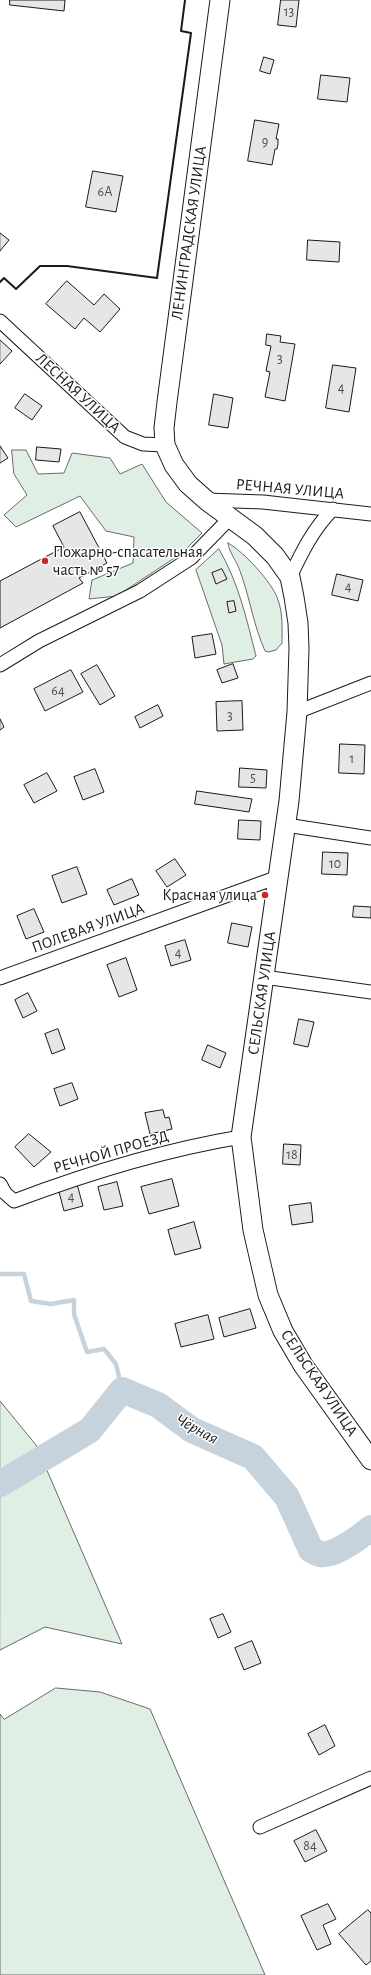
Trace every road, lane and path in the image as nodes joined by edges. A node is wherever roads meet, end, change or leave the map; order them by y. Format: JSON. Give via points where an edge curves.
{"nodes":[{"id":1,"x":220,"y":0,"type":"edge"},
{"id":2,"x":0,"y":321,"type":"edge"},
{"id":3,"x":166,"y":445,"type":"junction"},
{"id":4,"x":206,"y":500,"type":"junction"},
{"id":5,"x":333,"y":509,"type":"junction"},
{"id":6,"x":371,"y":514,"type":"edge"},
{"id":7,"x":230,"y":518,"type":"junction"},
{"id":8,"x":290,"y":577,"type":"junction"},
{"id":9,"x":0,"y":665,"type":"edge"},
{"id":10,"x":371,"y":683,"type":"edge"},
{"id":11,"x":297,"y":712,"type":"junction"},
{"id":12,"x":286,"y":825,"type":"junction"},
{"id":13,"x":371,"y":838,"type":"edge"},
{"id":14,"x":278,"y":877,"type":"junction"},
{"id":15,"x":264,"y":977,"type":"junction"},
{"id":16,"x":0,"y":978,"type":"edge"},
{"id":17,"x":371,"y":992,"type":"edge"},
{"id":18,"x":241,"y":1137,"type":"junction"},
{"id":19,"x":0,"y":1184,"type":"edge"},
{"id":20,"x":371,"y":1460,"type":"edge"},
{"id":21,"x":371,"y":1778,"type":"edge"},
{"id":22,"x":260,"y":1827,"type":"dead end"}],
"edges":[{"from":1,"to":3,"type":"main road","name":"ЛЕНИНГРАДСКАЯ УЛИЦА","via":[[166,402]]},
{"from":2,"to":3,"type":"street","name":"ЛЕСНАЯ УЛИЦА","via":[[125,437],[142,444]]},
{"from":3,"to":4,"type":"main road","name":"ЛЕНИНГРАДСКАЯ УЛИЦА","via":[[174,465],[188,484]]},
{"from":4,"to":5,"type":"street","name":"РЕЧНАЯ УЛИЦА","via":[[263,502]]},
{"from":4,"to":7,"type":"main road"},
{"from":5,"to":6,"type":"street","name":"РЕЧНАЯ УЛИЦА"},
{"from":5,"to":8,"type":"street","via":[[309,538]]},
{"from":7,"to":8,"type":"main road","via":[[265,546]]},
{"from":7,"to":9,"type":"street","via":[[191,558],[140,591],[39,641]]},
{"from":8,"to":11,"type":"main road","name":"СЕЛЬСКАЯ УЛИЦА","via":[[298,623]]},
{"from":10,"to":11,"type":"street"},
{"from":11,"to":12,"type":"main road","name":"СЕЛЬСКАЯ УЛИЦА"},
{"from":12,"to":13,"type":"street"},
{"from":12,"to":14,"type":"main road","name":"СЕЛЬСКАЯ УЛИЦА"},
{"from":14,"to":15,"type":"main road","name":"СЕЛЬСКАЯ УЛИЦА"},
{"from":14,"to":16,"type":"street","name":"ПОЛЕВАЯ УЛИЦА"},
{"from":15,"to":17,"type":"street"},
{"from":15,"to":18,"type":"main road","name":"СЕЛЬСКАЯ УЛИЦА"},
{"from":18,"to":19,"type":"street","name":"РЕЧНОЙ ПРОЕЗД","via":[[199,1144],[76,1177],[14,1201]]},
{"from":18,"to":20,"type":"main road","name":"СЕЛЬСКАЯ УЛИЦА","via":[[253,1230],[268,1295],[283,1331],[303,1365]]},
{"from":21,"to":22,"type":"street"}]}
